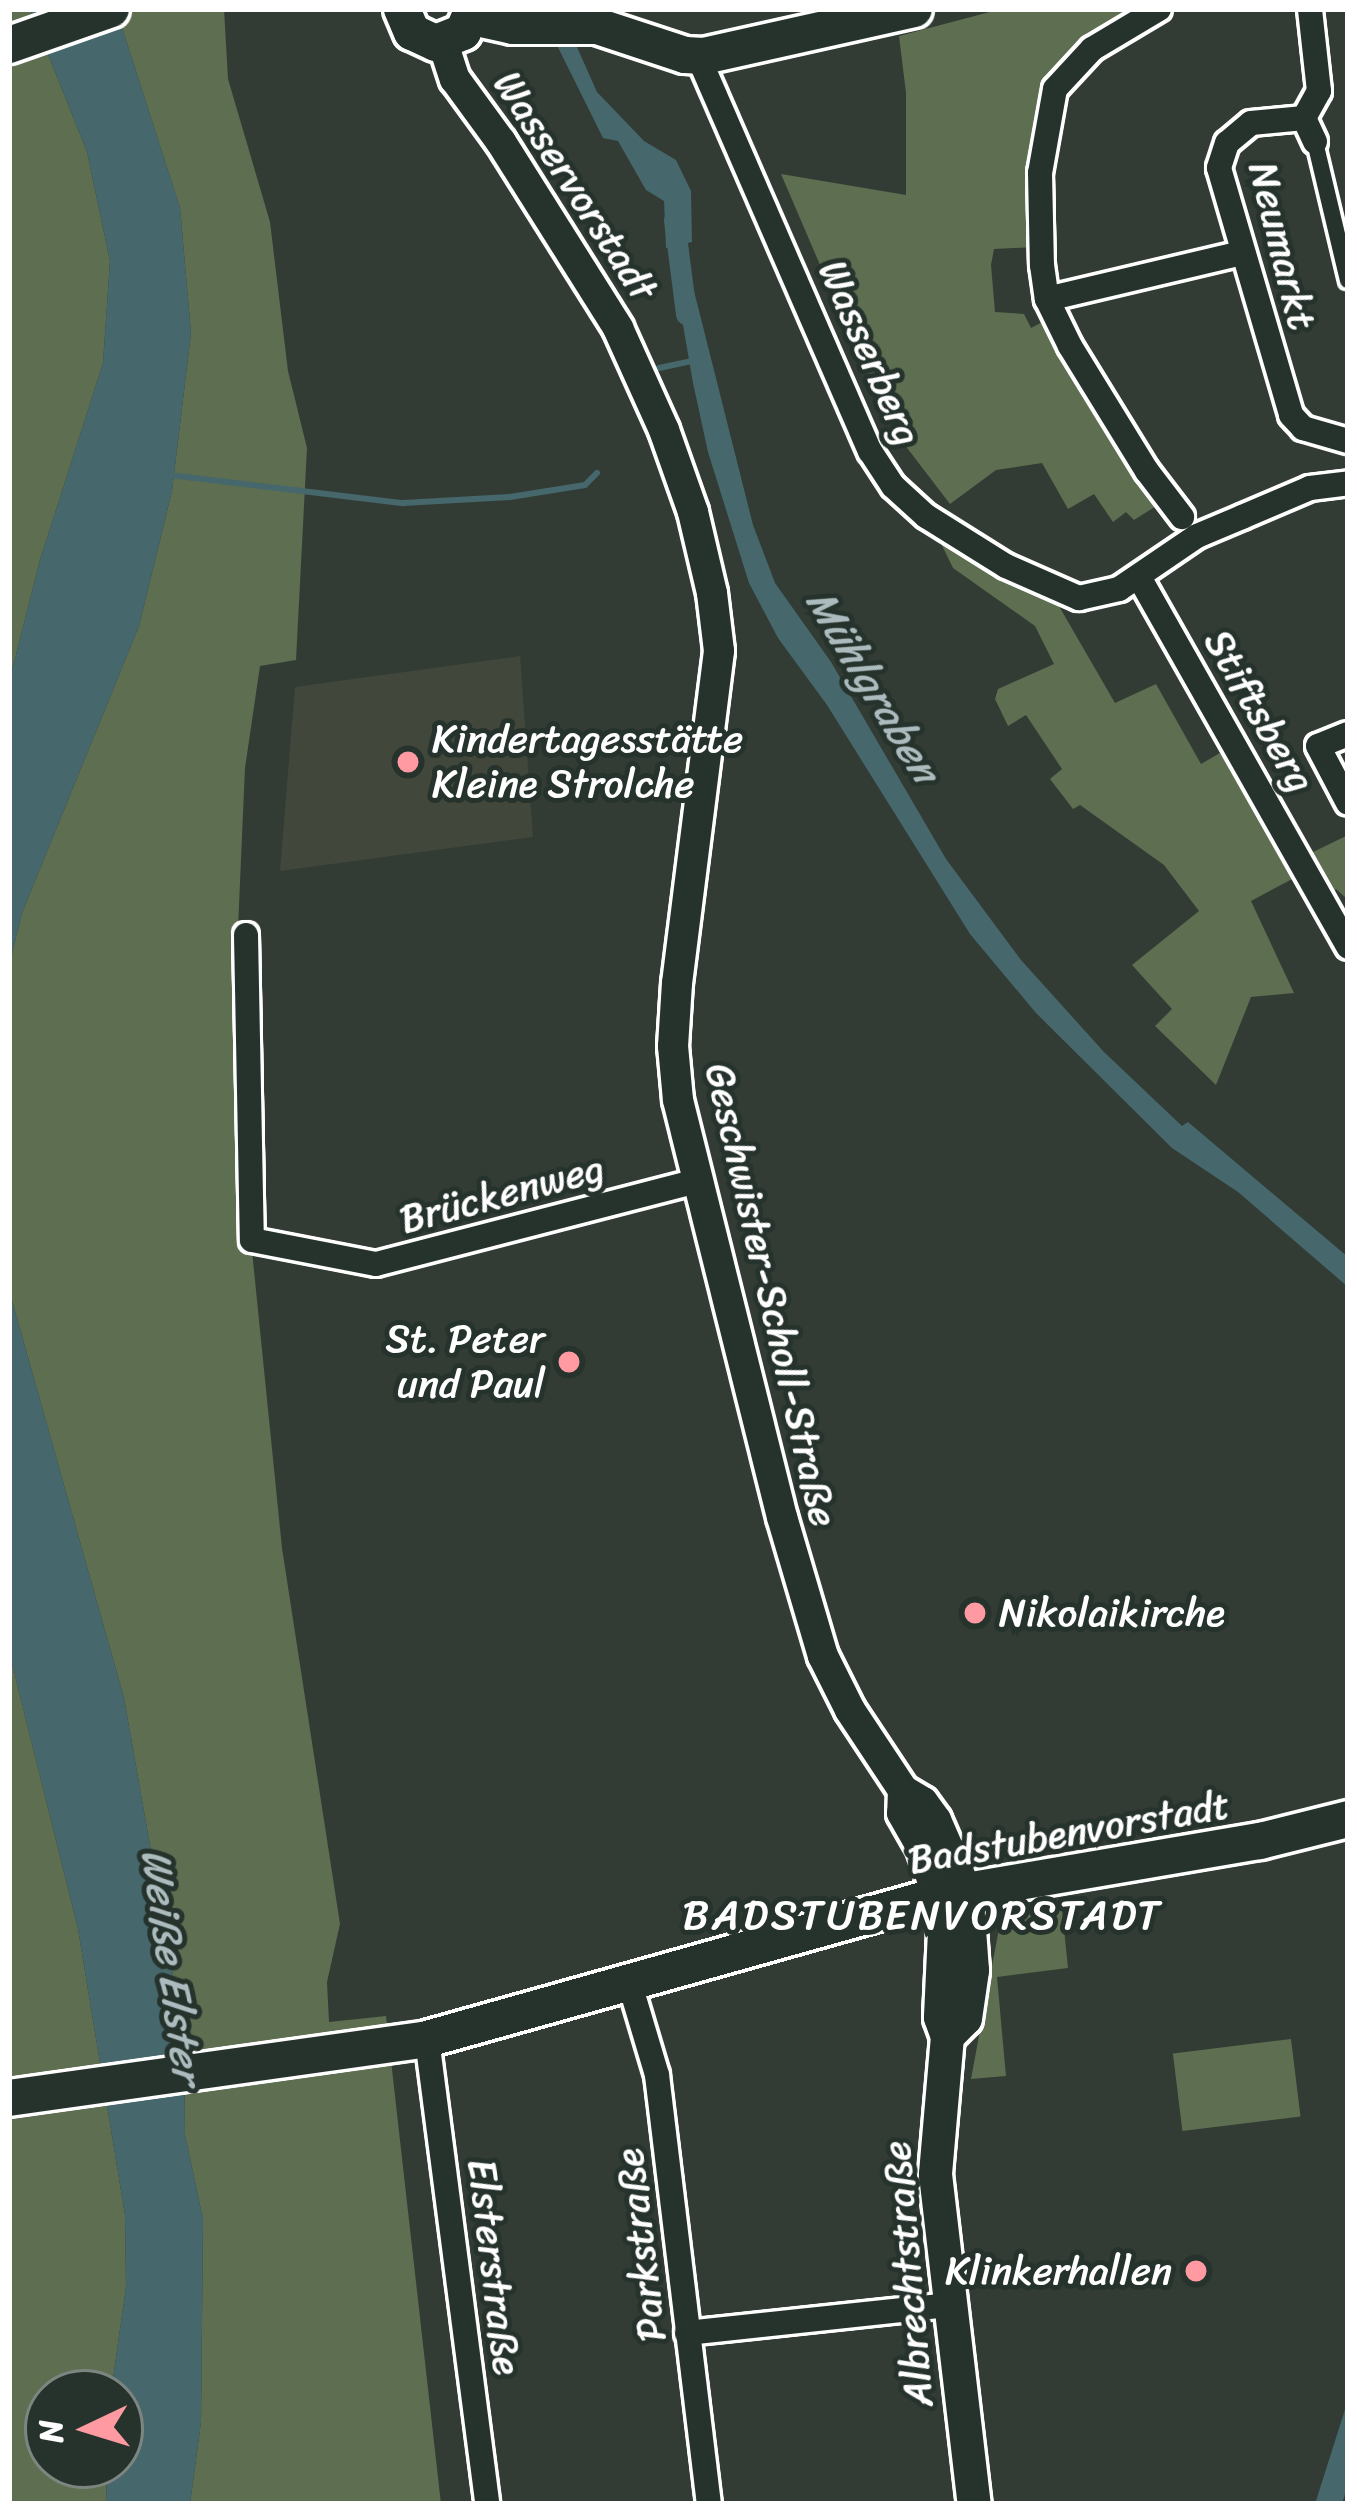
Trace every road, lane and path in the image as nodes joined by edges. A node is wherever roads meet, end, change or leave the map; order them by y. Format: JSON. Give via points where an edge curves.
{"nodes":[{"id":1,"x":111,"y":9,"type":"edge"},
{"id":2,"x":402,"y":9,"type":"edge"},
{"id":3,"x":914,"y":9,"type":"edge"},
{"id":4,"x":1159,"y":9,"type":"edge"},
{"id":5,"x":1310,"y":9,"type":"edge"},
{"id":6,"x":472,"y":13,"type":"edge"},
{"id":7,"x":636,"y":22,"type":"edge"},
{"id":8,"x":443,"y":43,"type":"junction"},
{"id":9,"x":9,"y":45,"type":"edge"},
{"id":10,"x":698,"y":56,"type":"junction"},
{"id":11,"x":1304,"y":118,"type":"junction"},
{"id":12,"x":1315,"y":142,"type":"joint"},
{"id":13,"x":1341,"y":215,"type":"edge"},
{"id":14,"x":1240,"y":253,"type":"junction"},
{"id":15,"x":1348,"y":280,"type":"edge"},
{"id":16,"x":1047,"y":299,"type":"junction"},
{"id":17,"x":640,"y":374,"type":"joint"},
{"id":18,"x":1346,"y":437,"type":"edge"},
{"id":19,"x":1348,"y":483,"type":"edge"},
{"id":20,"x":1190,"y":526,"type":"junction"},
{"id":21,"x":1139,"y":577,"type":"junction"},
{"id":22,"x":1348,"y":734,"type":"edge"},
{"id":23,"x":1348,"y":803,"type":"edge"},
{"id":24,"x":245,"y":935,"type":"dead end"},
{"id":25,"x":1348,"y":947,"type":"edge"},
{"id":26,"x":696,"y":1181,"type":"junction"},
{"id":27,"x":1348,"y":1819,"type":"edge"},
{"id":28,"x":952,"y":1893,"type":"junction"},
{"id":29,"x":629,"y":1981,"type":"junction"},
{"id":30,"x":427,"y":2039,"type":"junction"},
{"id":31,"x":21,"y":2096,"type":"edge"},
{"id":32,"x":950,"y":2305,"type":"junction"},
{"id":33,"x":687,"y":2333,"type":"junction"},
{"id":34,"x":487,"y":2504,"type":"edge"},
{"id":35,"x":709,"y":2504,"type":"edge"},
{"id":36,"x":974,"y":2504,"type":"edge"}],
"edges":[{"from":1,"to":9,"type":"main road"},
{"from":2,"to":8,"type":"main road","via":[[412,32]]},
{"from":3,"to":10,"type":"main road"},
{"from":4,"to":16,"type":"street","via":[[1092,49],[1054,89],[1040,173]]},
{"from":5,"to":11,"type":"street","via":[[1319,91]]},
{"from":6,"to":7,"type":"main road","name":"Wasservorstadt","via":[[556,25]]},
{"from":6,"to":8,"type":"main road","via":[[464,32]]},
{"from":7,"to":10,"type":"main road","name":"Wasservorstadt"},
{"from":8,"to":17,"type":"street","name":"Wasservorstadt","via":[[455,79],[588,279]]},
{"from":10,"to":21,"type":"street","name":"Wasserberg","via":[[870,451],[893,486],[926,516],[1065,595],[1102,596]]},
{"from":11,"to":12,"type":"street","name":"Neumarkt"},
{"from":11,"to":14,"type":"street","name":"Neumarkt","via":[[1251,123],[1222,153]]},
{"from":12,"to":13,"type":"street","name":"Neumarkt"},
{"from":13,"to":15,"type":"street","name":"Neumarkt"},
{"from":14,"to":16,"type":"street"},
{"from":14,"to":18,"type":"street","name":"Neumarkt","via":[[1291,415],[1303,428]]},
{"from":16,"to":20,"type":"street","via":[[1087,377]]},
{"from":17,"to":26,"type":"street","name":"Geschwister-Scholl-Straße","via":[[693,512],[719,650],[673,1046]]},
{"from":19,"to":20,"type":"street"},
{"from":20,"to":21,"type":"street","name":"Wasserberg"},
{"from":21,"to":25,"type":"street","name":"Stiftsberg"},
{"from":22,"to":23,"type":"street","via":[[1318,746]]},
{"from":24,"to":26,"type":"street","name":"Brückenweg","via":[[253,1240],[376,1264]]},
{"from":26,"to":28,"type":"street","name":"Geschwister-Scholl-Straße","via":[[811,1624],[842,1695],[903,1790],[936,1820]]},
{"from":27,"to":28,"type":"main road","name":"Badstubenvorstadt"},
{"from":28,"to":29,"type":"main road","name":"Badstubenvorstadt"},
{"from":28,"to":32,"type":"main road","name":"Albrechtstraße","via":[[972,1970],[965,2018],[947,2036],[934,2145]]},
{"from":29,"to":30,"type":"main road","name":"Badstubenvorstadt"},
{"from":29,"to":33,"type":"street","name":"Parkstraße","via":[[657,2075]]},
{"from":30,"to":31,"type":"main road","name":"Badstubenvorstadt"},
{"from":30,"to":34,"type":"street","name":"Elsterstraße"},
{"from":32,"to":33,"type":"street"},
{"from":32,"to":36,"type":"main road","name":"Albrechtstraße"},
{"from":33,"to":35,"type":"street","name":"Parkstraße"}]}
